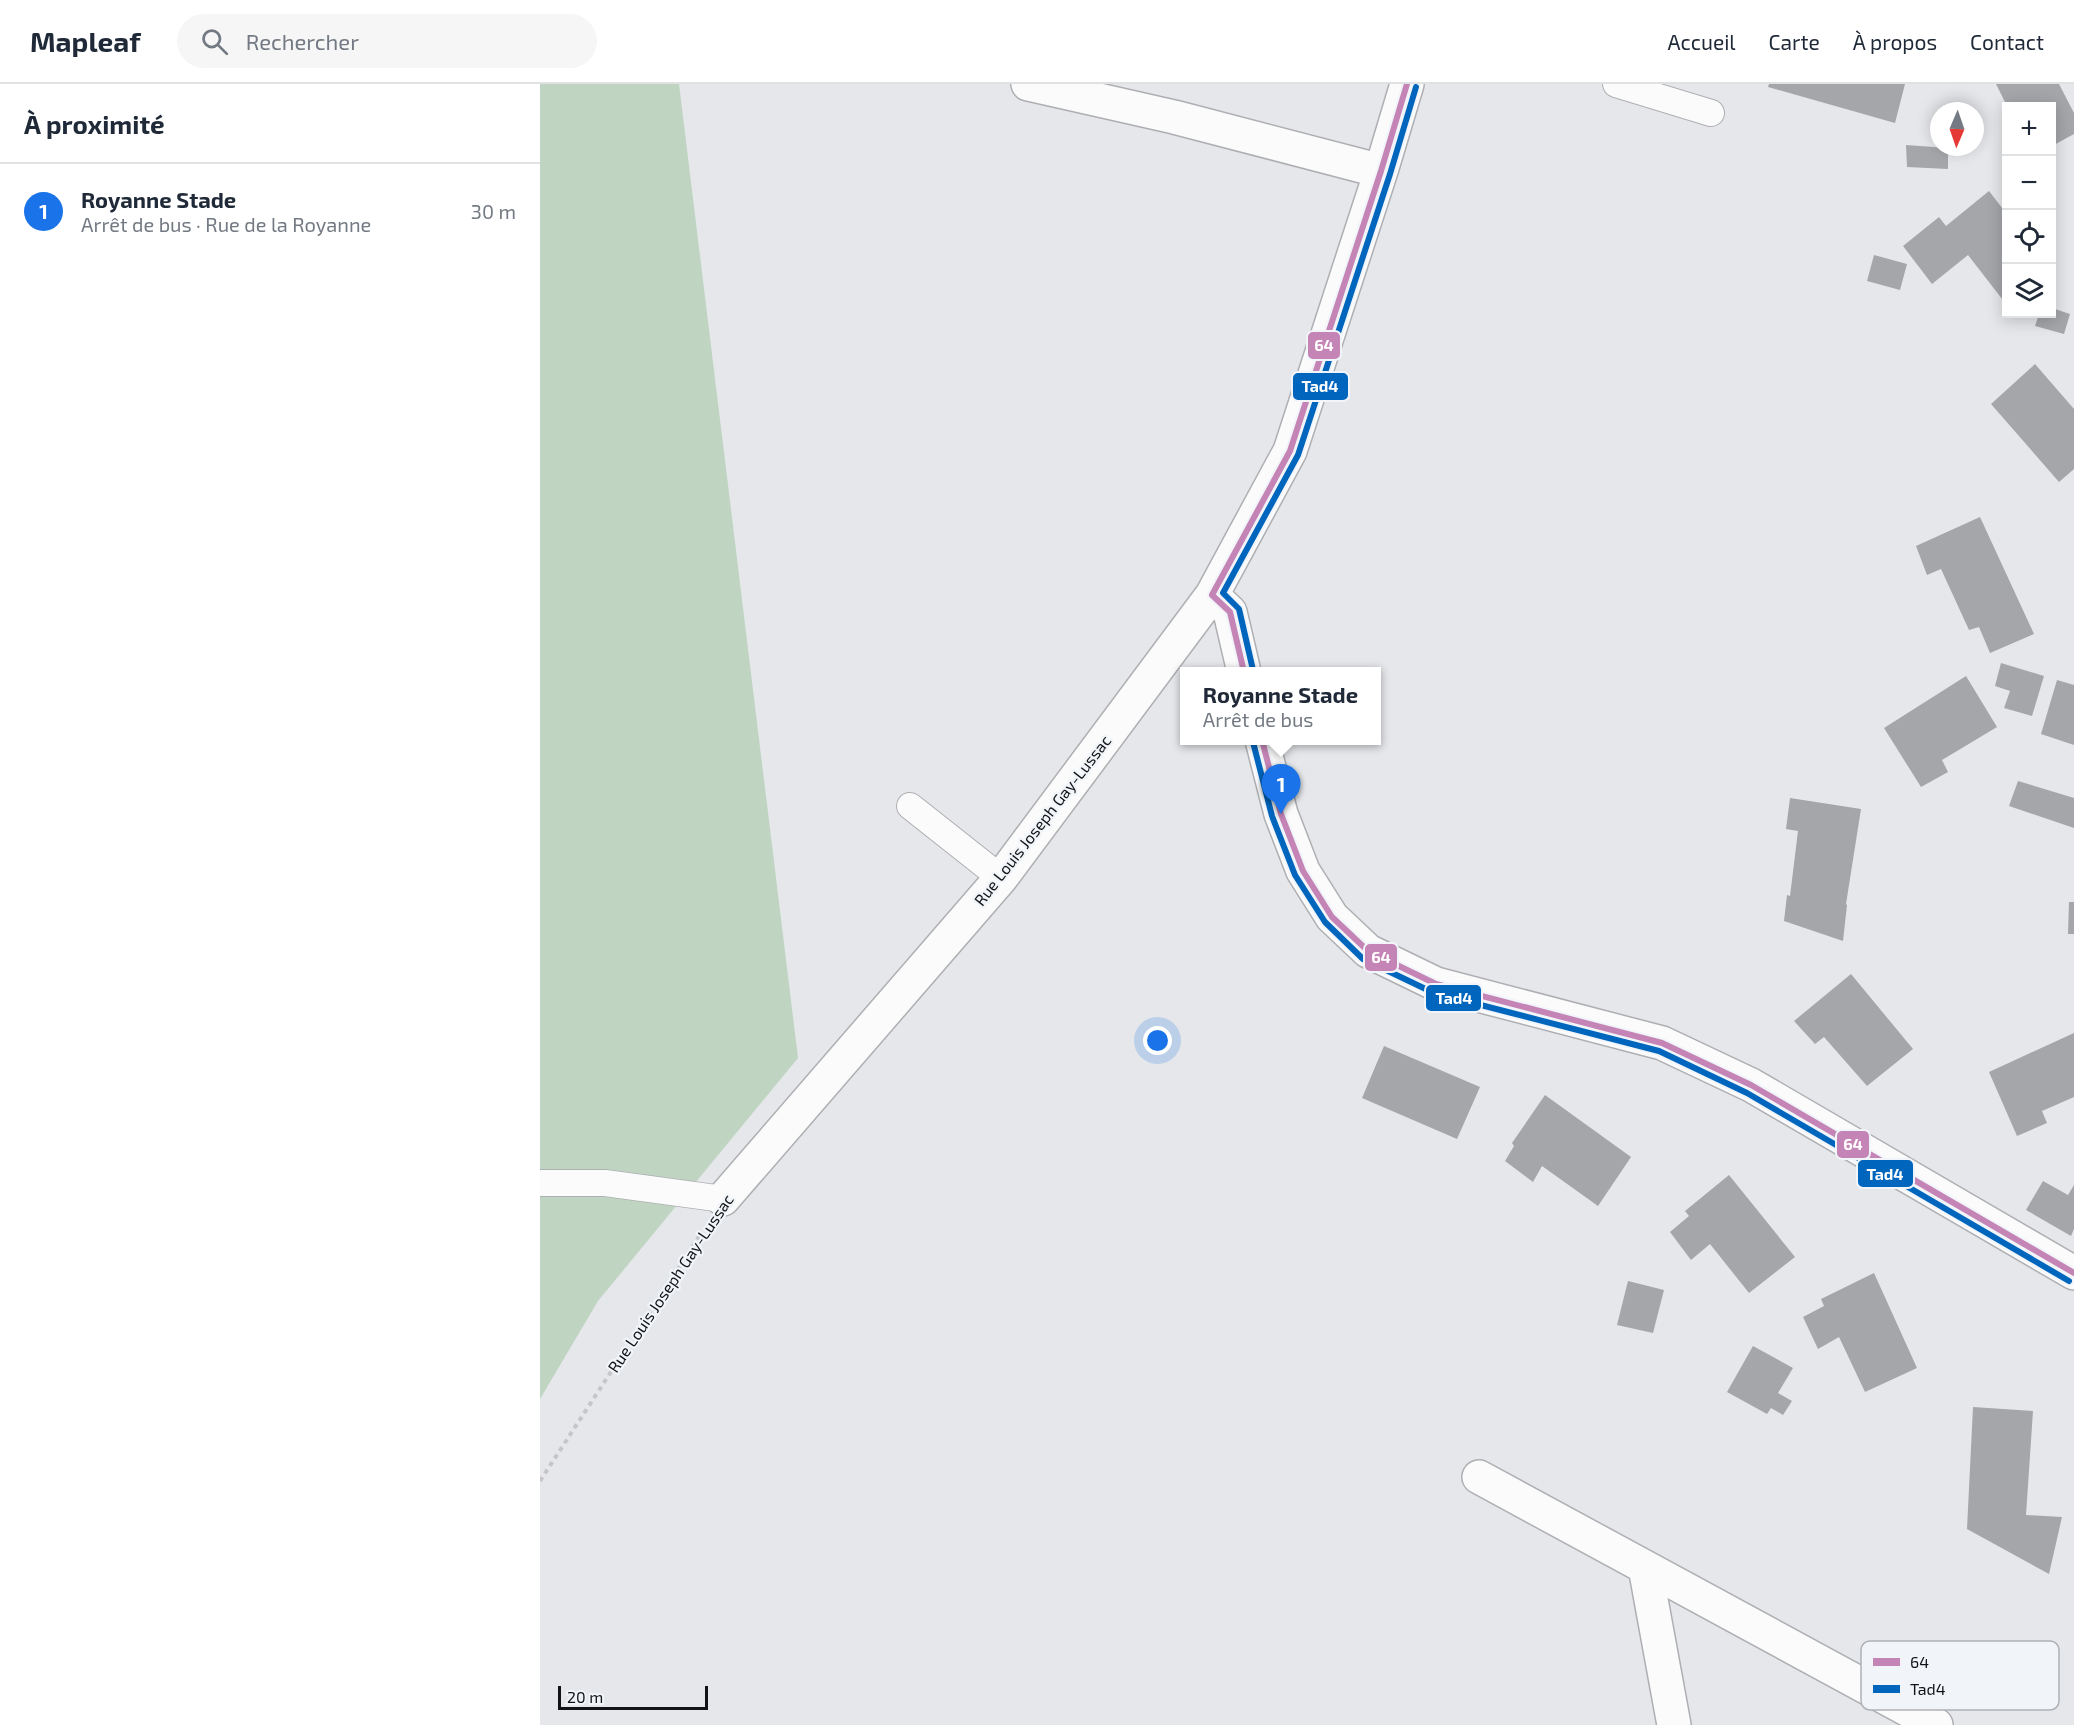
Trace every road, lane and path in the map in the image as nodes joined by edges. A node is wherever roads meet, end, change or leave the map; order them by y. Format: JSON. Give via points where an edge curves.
{"nodes":[{"id":1,"x":1028,"y":84,"type":"edge"},
{"id":2,"x":1407,"y":84,"type":"edge"},
{"id":3,"x":1616,"y":84,"type":"edge"},
{"id":4,"x":1711,"y":113,"type":"dead end"},
{"id":5,"x":1381,"y":171,"type":"junction"},
{"id":6,"x":1212,"y":595,"type":"junction"},
{"id":7,"x":1243,"y":667,"type":"edge"},
{"id":8,"x":1263,"y":745,"type":"edge"},
{"id":9,"x":910,"y":806,"type":"dead end"},
{"id":10,"x":1001,"y":878,"type":"junction"},
{"id":11,"x":540,"y":1183,"type":"edge"},
{"id":12,"x":723,"y":1199,"type":"junction"},
{"id":13,"x":2074,"y":1273,"type":"edge"},
{"id":14,"x":1479,"y":1477,"type":"dead end"},
{"id":15,"x":540,"y":1481,"type":"edge"},
{"id":16,"x":1645,"y":1568,"type":"junction"},
{"id":17,"x":1861,"y":1685,"type":"edge"},
{"id":18,"x":1908,"y":1710,"type":"edge"},
{"id":19,"x":1674,"y":1725,"type":"edge"},
{"id":20,"x":1936,"y":1725,"type":"edge"}],
"edges":[{"from":1,"to":5,"type":"street"},
{"from":2,"to":5,"type":"street","name":"Rue Louis Joseph Gay-Lussac"},
{"from":3,"to":4,"type":"lane"},
{"from":5,"to":6,"type":"street","name":"Rue Louis Joseph Gay-Lussac","via":[[1290,451]]},
{"from":6,"to":7,"type":"street","via":[[1230,612]]},
{"from":6,"to":10,"type":"street","name":"Rue Louis Joseph Gay-Lussac"},
{"from":8,"to":13,"type":"street","via":[[1281,814],[1303,871],[1332,917],[1368,951],[1436,984],[1662,1043],[1751,1085]]},
{"from":9,"to":10,"type":"lane"},
{"from":10,"to":12,"type":"street","name":"Rue Louis Joseph Gay-Lussac"},
{"from":11,"to":12,"type":"lane","via":[[605,1182]]},
{"from":12,"to":15,"type":"path","name":"Rue Louis Joseph Gay-Lussac"},
{"from":14,"to":16,"type":"street"},
{"from":16,"to":17,"type":"street"},
{"from":16,"to":19,"type":"street"},
{"from":18,"to":20,"type":"street"}]}
